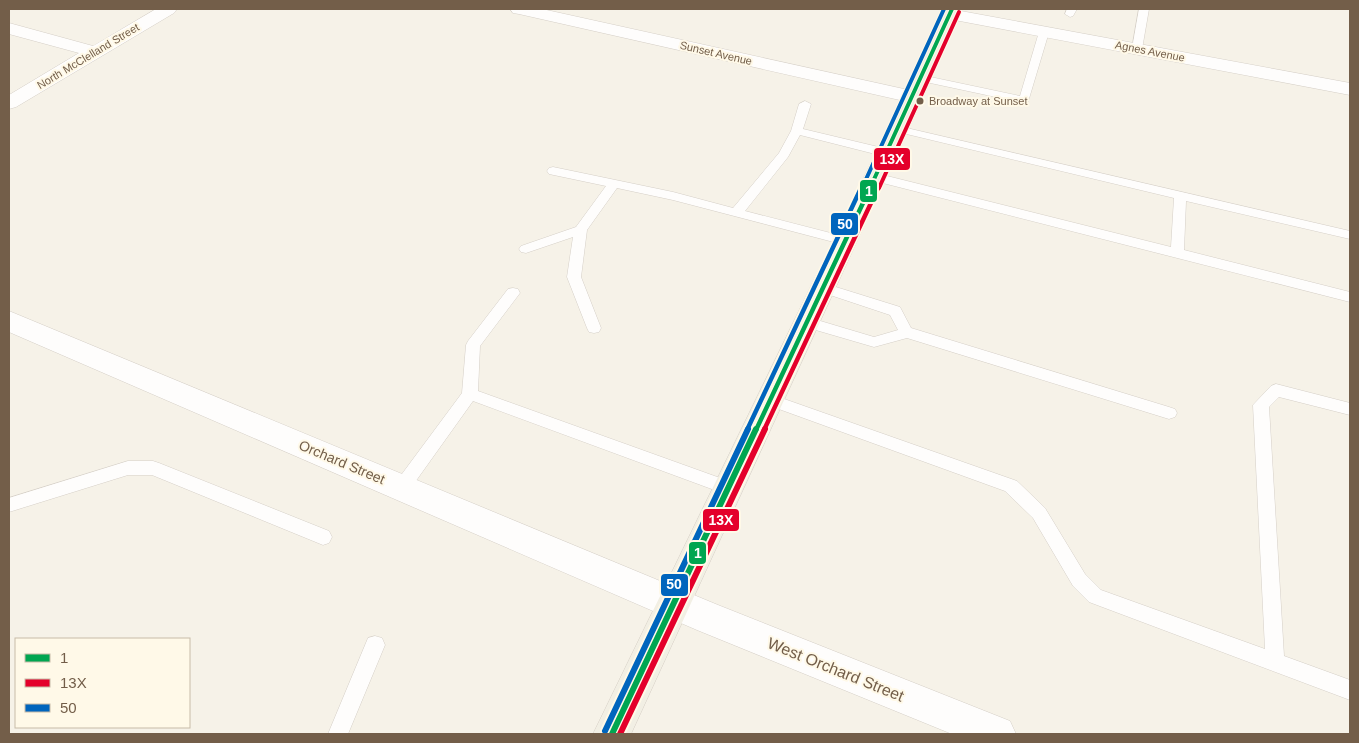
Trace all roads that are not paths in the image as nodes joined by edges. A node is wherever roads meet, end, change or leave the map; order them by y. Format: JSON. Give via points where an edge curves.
{"nodes":[{"id":1,"x":168,"y":9,"type":"edge"},
{"id":2,"x":519,"y":9,"type":"edge"},
{"id":3,"x":1144,"y":9,"type":"edge"},
{"id":4,"x":951,"y":11,"type":"edge"},
{"id":5,"x":9,"y":28,"type":"edge"},
{"id":6,"x":1044,"y":32,"type":"junction"},
{"id":7,"x":1137,"y":49,"type":"junction"},
{"id":8,"x":95,"y":52,"type":"junction"},
{"id":9,"x":917,"y":88,"type":"junction"},
{"id":10,"x":1350,"y":89,"type":"edge"},
{"id":11,"x":9,"y":103,"type":"edge"},
{"id":12,"x":805,"y":104,"type":"dead end"},
{"id":13,"x":796,"y":132,"type":"junction"},
{"id":14,"x":892,"y":141,"type":"junction"},
{"id":15,"x":553,"y":171,"type":"dead end"},
{"id":16,"x":875,"y":177,"type":"junction"},
{"id":17,"x":614,"y":184,"type":"junction"},
{"id":18,"x":1180,"y":196,"type":"junction"},
{"id":19,"x":736,"y":213,"type":"junction"},
{"id":20,"x":581,"y":230,"type":"junction"},
{"id":21,"x":1350,"y":235,"type":"edge"},
{"id":22,"x":845,"y":241,"type":"junction"},
{"id":23,"x":526,"y":249,"type":"dead end"},
{"id":24,"x":1177,"y":253,"type":"junction"},
{"id":25,"x":823,"y":288,"type":"junction"},
{"id":26,"x":513,"y":293,"type":"dead end"},
{"id":27,"x":1350,"y":296,"type":"edge"},
{"id":28,"x":9,"y":321,"type":"edge"},
{"id":29,"x":807,"y":322,"type":"junction"},
{"id":30,"x":594,"y":328,"type":"dead end"},
{"id":31,"x":906,"y":332,"type":"junction"},
{"id":32,"x":470,"y":394,"type":"junction"},
{"id":33,"x":770,"y":400,"type":"junction"},
{"id":34,"x":1350,"y":409,"type":"edge"},
{"id":35,"x":1169,"y":413,"type":"dead end"},
{"id":36,"x":402,"y":487,"type":"junction"},
{"id":37,"x":728,"y":488,"type":"junction"},
{"id":38,"x":9,"y":506,"type":"edge"},
{"id":39,"x":323,"y":536,"type":"dead end"},
{"id":40,"x":675,"y":603,"type":"junction"},
{"id":41,"x":375,"y":645,"type":"dead end"},
{"id":42,"x":1274,"y":662,"type":"junction"},
{"id":43,"x":1350,"y":690,"type":"edge"},
{"id":44,"x":338,"y":734,"type":"edge"},
{"id":45,"x":612,"y":734,"type":"edge"},
{"id":46,"x":997,"y":734,"type":"edge"}],
"edges":[{"from":1,"to":8,"type":"street","name":"North McClelland Street"},
{"from":2,"to":9,"type":"street","name":"Sunset Avenue"},
{"from":3,"to":7,"type":"lane"},
{"from":4,"to":6,"type":"street","name":"Agnes Avenue"},
{"from":4,"to":9,"type":"main road"},
{"from":5,"to":8,"type":"street"},
{"from":6,"to":7,"type":"street","name":"Agnes Avenue"},
{"from":6,"to":9,"type":"lane","via":[[1024,100]]},
{"from":7,"to":10,"type":"street","name":"Agnes Avenue"},
{"from":8,"to":11,"type":"street","name":"North McClelland Street"},
{"from":9,"to":14,"type":"main road"},
{"from":12,"to":13,"type":"lane"},
{"from":13,"to":14,"type":"lane"},
{"from":13,"to":19,"type":"lane","via":[[784,154]]},
{"from":14,"to":16,"type":"main road"},
{"from":14,"to":18,"type":"lane"},
{"from":15,"to":17,"type":"lane"},
{"from":16,"to":22,"type":"main road"},
{"from":16,"to":24,"type":"lane"},
{"from":17,"to":19,"type":"lane"},
{"from":17,"to":20,"type":"lane"},
{"from":18,"to":21,"type":"lane"},
{"from":18,"to":24,"type":"lane"},
{"from":19,"to":22,"type":"lane"},
{"from":20,"to":23,"type":"lane"},
{"from":20,"to":30,"type":"lane","via":[[574,277]]},
{"from":22,"to":25,"type":"main road"},
{"from":24,"to":27,"type":"lane"},
{"from":25,"to":29,"type":"main road"},
{"from":25,"to":31,"type":"lane","via":[[895,311]]},
{"from":26,"to":32,"type":"lane","via":[[473,345]]},
{"from":28,"to":36,"type":"street","name":"Orchard Street"},
{"from":29,"to":31,"type":"lane","via":[[874,342]]},
{"from":29,"to":33,"type":"main road"},
{"from":31,"to":35,"type":"lane"},
{"from":32,"to":36,"type":"lane"},
{"from":32,"to":37,"type":"lane"},
{"from":33,"to":37,"type":"main road"},
{"from":33,"to":42,"type":"lane","via":[[1011,486],[1039,513],[1079,580],[1095,596]]},
{"from":34,"to":42,"type":"lane","via":[[1276,390],[1262,405]]},
{"from":36,"to":40,"type":"street","name":"Orchard Street"},
{"from":37,"to":40,"type":"main road"},
{"from":38,"to":39,"type":"lane","via":[[128,468],[153,468]]},
{"from":40,"to":45,"type":"main road"},
{"from":40,"to":46,"type":"street","name":"West Orchard Street"},
{"from":41,"to":44,"type":"lane"},
{"from":42,"to":43,"type":"lane"}]}
